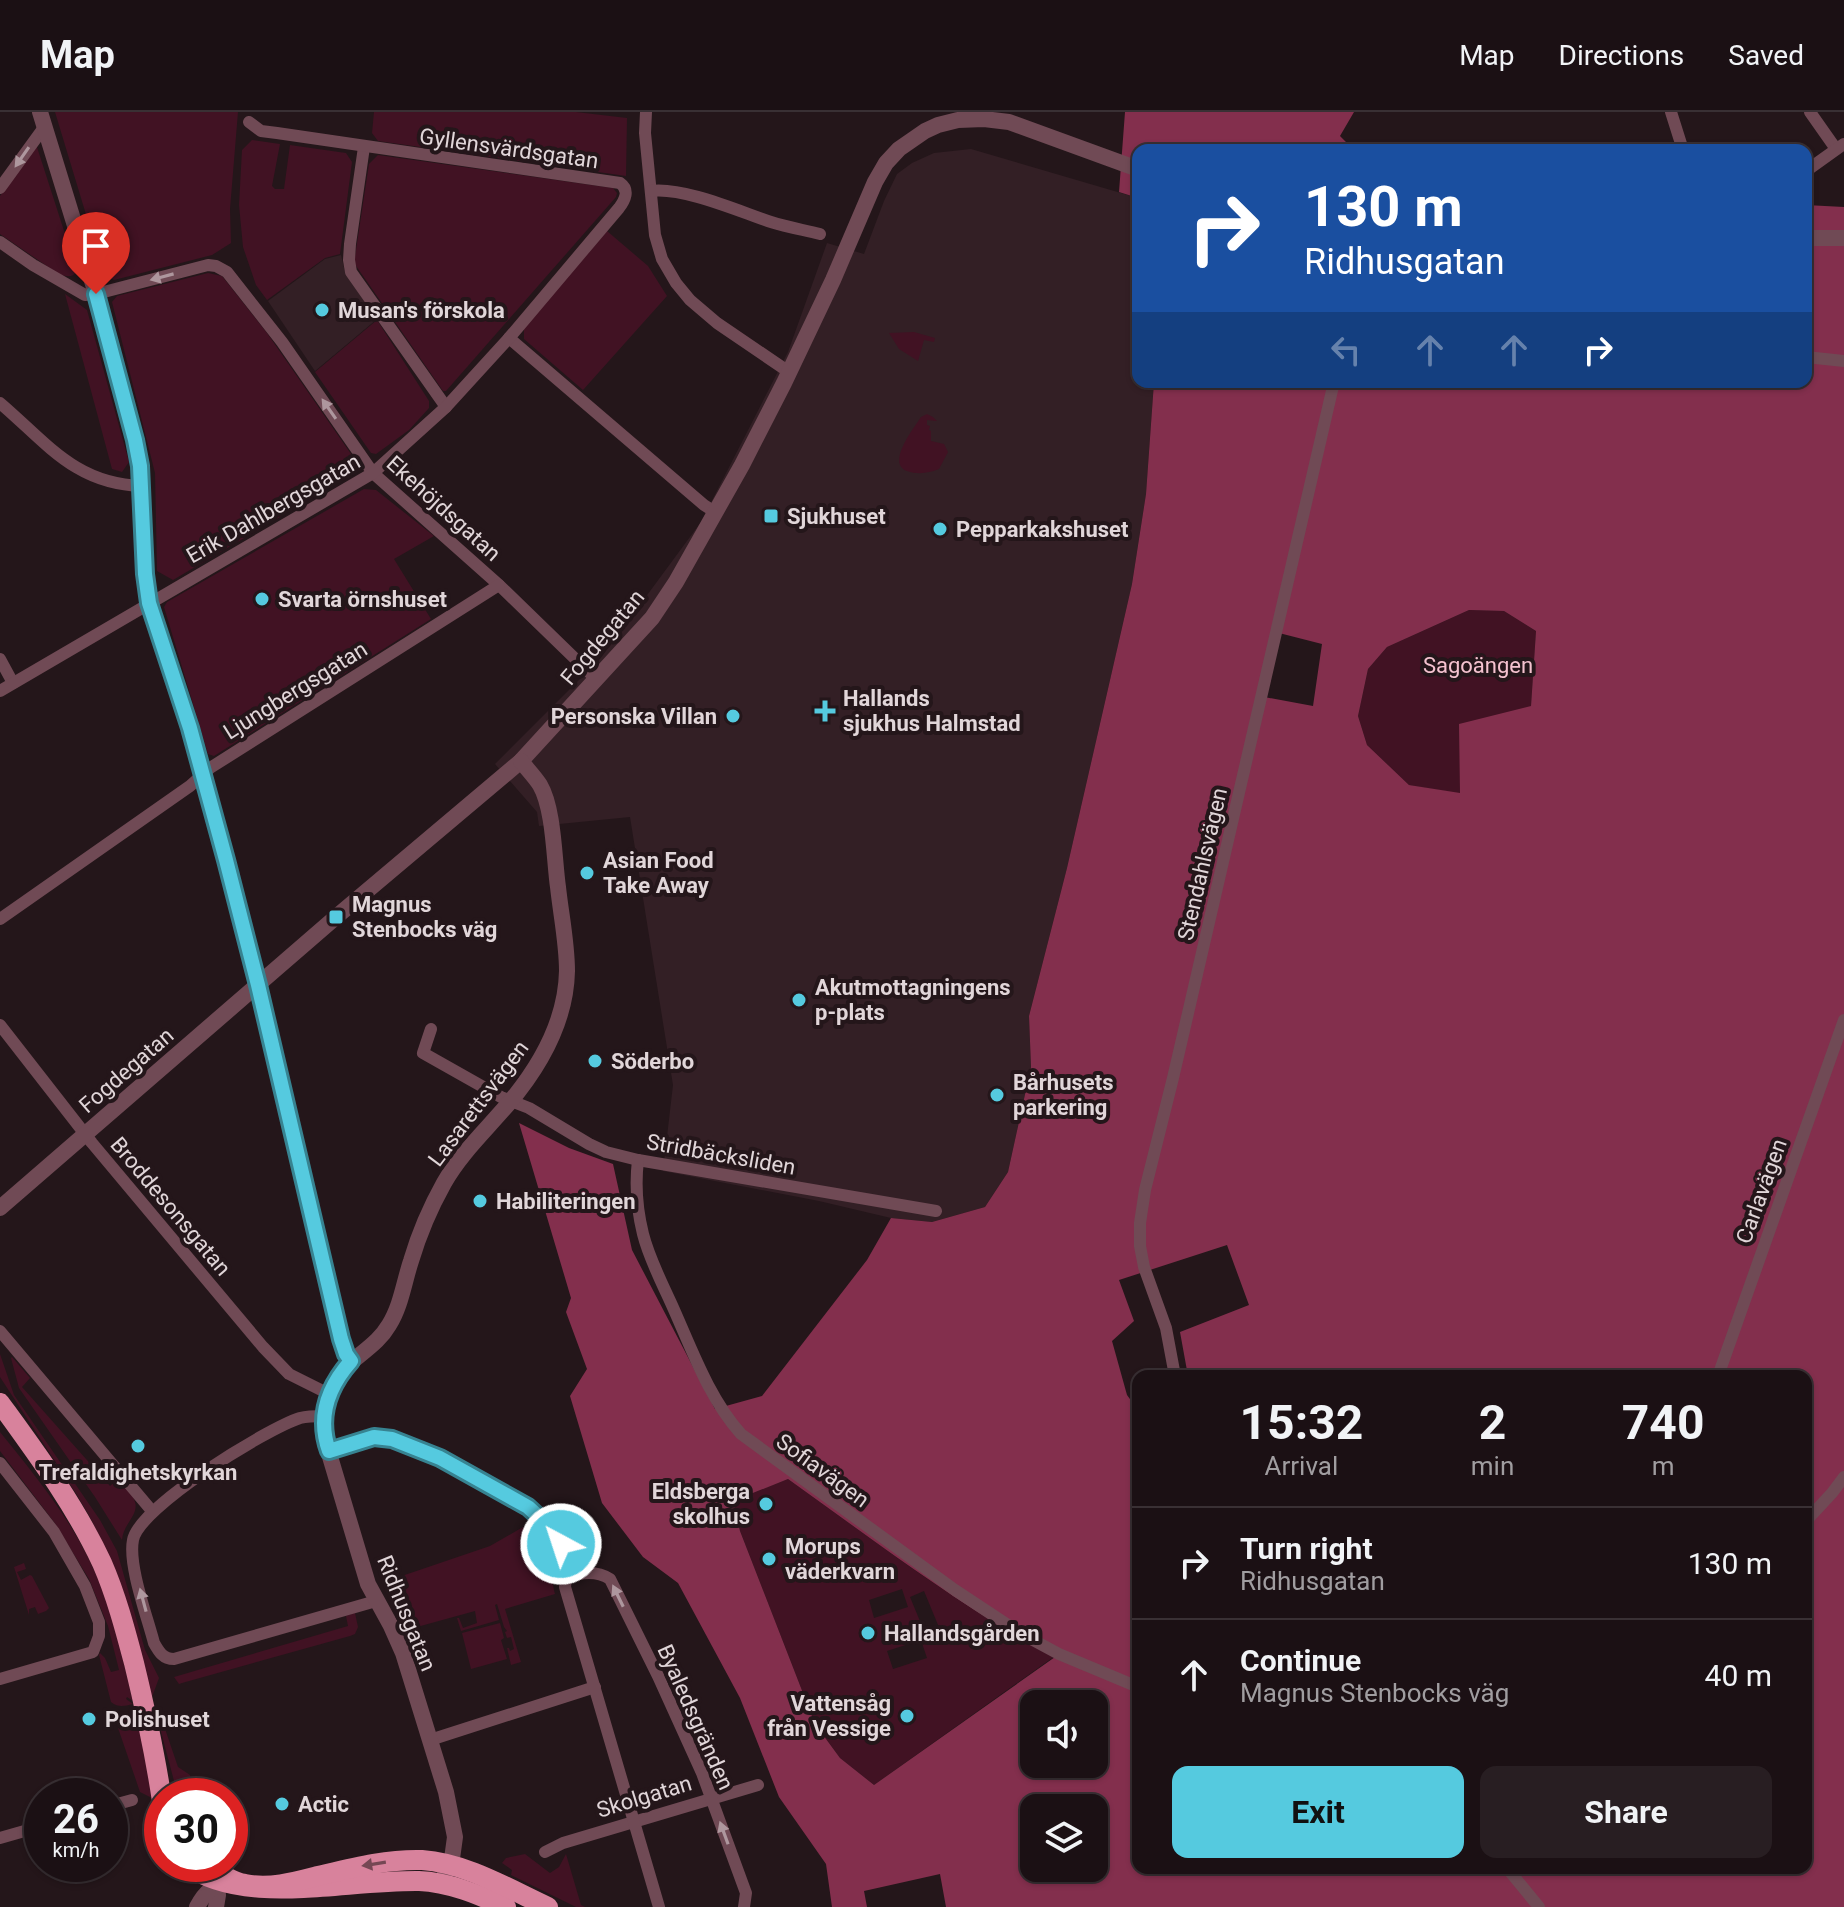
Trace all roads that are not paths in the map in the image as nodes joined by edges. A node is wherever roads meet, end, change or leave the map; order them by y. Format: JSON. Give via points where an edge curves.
{"nodes":[{"id":1,"x":646,"y":112,"type":"edge"},
{"id":2,"x":1671,"y":112,"type":"edge"},
{"id":3,"x":1810,"y":112,"type":"edge"},
{"id":4,"x":42,"y":119,"type":"edge"},
{"id":5,"x":249,"y":122,"type":"dead end"},
{"id":6,"x":1681,"y":144,"type":"edge"},
{"id":7,"x":364,"y":147,"type":"junction"},
{"id":8,"x":1840,"y":147,"type":"edge"},
{"id":9,"x":1132,"y":167,"type":"edge"},
{"id":10,"x":1812,"y":167,"type":"edge"},
{"id":11,"x":624,"y":186,"type":"joint"},
{"id":12,"x":0,"y":188,"type":"edge"},
{"id":13,"x":651,"y":191,"type":"junction"},
{"id":14,"x":820,"y":234,"type":"dead end"},
{"id":15,"x":1812,"y":238,"type":"edge"},
{"id":16,"x":1844,"y":238,"type":"edge"},
{"id":17,"x":0,"y":242,"type":"edge"},
{"id":18,"x":96,"y":294,"type":"junction"},
{"id":19,"x":509,"y":338,"type":"junction"},
{"id":20,"x":1812,"y":358,"type":"edge"},
{"id":21,"x":1844,"y":361,"type":"edge"},
{"id":22,"x":789,"y":372,"type":"junction"},
{"id":23,"x":1333,"y":388,"type":"edge"},
{"id":24,"x":0,"y":403,"type":"edge"},
{"id":25,"x":446,"y":407,"type":"junction"},
{"id":26,"x":373,"y":473,"type":"junction"},
{"id":27,"x":142,"y":486,"type":"junction"},
{"id":28,"x":715,"y":512,"type":"junction"},
{"id":29,"x":499,"y":585,"type":"junction"},
{"id":30,"x":149,"y":603,"type":"junction"},
{"id":31,"x":0,"y":659,"type":"edge"},
{"id":32,"x":597,"y":680,"type":"junction"},
{"id":33,"x":13,"y":683,"type":"junction"},
{"id":34,"x":0,"y":691,"type":"edge"},
{"id":35,"x":521,"y":761,"type":"junction"},
{"id":36,"x":203,"y":776,"type":"junction"},
{"id":37,"x":0,"y":919,"type":"edge"},
{"id":38,"x":258,"y":985,"type":"junction"},
{"id":39,"x":1844,"y":1020,"type":"edge"},
{"id":40,"x":0,"y":1025,"type":"edge"},
{"id":41,"x":431,"y":1029,"type":"dead end"},
{"id":42,"x":511,"y":1100,"type":"junction"},
{"id":43,"x":85,"y":1134,"type":"junction"},
{"id":44,"x":638,"y":1160,"type":"junction"},
{"id":45,"x":0,"y":1208,"type":"edge"},
{"id":46,"x":936,"y":1211,"type":"dead end"},
{"id":47,"x":0,"y":1331,"type":"edge"},
{"id":48,"x":351,"y":1361,"type":"junction"},
{"id":49,"x":1174,"y":1370,"type":"edge"},
{"id":50,"x":1720,"y":1370,"type":"edge"},
{"id":51,"x":329,"y":1394,"type":"junction"},
{"id":52,"x":0,"y":1403,"type":"edge"},
{"id":53,"x":324,"y":1416,"type":"junction"},
{"id":54,"x":329,"y":1451,"type":"junction"},
{"id":55,"x":0,"y":1463,"type":"edge"},
{"id":56,"x":1844,"y":1477,"type":"edge"},
{"id":57,"x":152,"y":1511,"type":"junction"},
{"id":58,"x":1812,"y":1515,"type":"edge"},
{"id":59,"x":561,"y":1544,"type":"dead end"},
{"id":60,"x":376,"y":1601,"type":"junction"},
{"id":61,"x":0,"y":1679,"type":"edge"},
{"id":62,"x":1132,"y":1684,"type":"edge"},
{"id":63,"x":595,"y":1687,"type":"junction"},
{"id":64,"x":430,"y":1740,"type":"junction"},
{"id":65,"x":156,"y":1761,"type":"junction"},
{"id":66,"x":159,"y":1778,"type":"edge"},
{"id":67,"x":162,"y":1778,"type":"edge"},
{"id":68,"x":758,"y":1785,"type":"dead end"},
{"id":69,"x":711,"y":1799,"type":"junction"},
{"id":70,"x":132,"y":1800,"type":"dead end"},
{"id":71,"x":128,"y":1801,"type":"edge"},
{"id":72,"x":635,"y":1822,"type":"junction"},
{"id":73,"x":24,"y":1831,"type":"edge"},
{"id":74,"x":0,"y":1838,"type":"edge"},
{"id":75,"x":545,"y":1852,"type":"dead end"},
{"id":76,"x":451,"y":1866,"type":"junction"},
{"id":77,"x":1512,"y":1874,"type":"edge"},
{"id":78,"x":239,"y":1882,"type":"edge"},
{"id":79,"x":428,"y":1882,"type":"junction"},
{"id":80,"x":243,"y":1884,"type":"junction"},
{"id":81,"x":464,"y":1890,"type":"junction"},
{"id":82,"x":215,"y":1894,"type":"edge"},
{"id":83,"x":197,"y":1907,"type":"edge"},
{"id":84,"x":506,"y":1907,"type":"edge"},
{"id":85,"x":548,"y":1907,"type":"edge"},
{"id":86,"x":659,"y":1907,"type":"edge"},
{"id":87,"x":744,"y":1907,"type":"edge"},
{"id":88,"x":1539,"y":1907,"type":"edge"}],
"edges":[{"from":1,"to":13,"type":"street"},
{"from":2,"to":6,"type":"street"},
{"from":3,"to":8,"type":"street"},
{"from":4,"to":12,"type":"street","one_way":true},
{"from":4,"to":18,"type":"street"},
{"from":5,"to":7,"type":"street","name":"Gyllensvärdsgatan","via":[[261,131]]},
{"from":7,"to":11,"type":"street","name":"Gyllensvärdsgatan"},
{"from":7,"to":25,"type":"street","via":[[351,272]]},
{"from":8,"to":10,"type":"street"},
{"from":9,"to":22,"type":"street","name":"Fogdegatan","via":[[1009,122],[958,120],[925,131],[899,149],[875,182]]},
{"from":11,"to":19,"type":"street","name":"Erik Dahlbergsgatan","via":[[624,201]]},
{"from":13,"to":14,"type":"street","via":[[669,190]]},
{"from":13,"to":22,"type":"street","via":[[655,235],[676,283],[717,323]]},
{"from":15,"to":16,"type":"street"},
{"from":17,"to":18,"type":"street","via":[[85,295]]},
{"from":26,"to":18,"type":"street","name":"Ekehöjdsgatan","one_way":true,"via":[[227,272],[208,265]]},
{"from":18,"to":27,"type":"street"},
{"from":19,"to":25,"type":"street","name":"Erik Dahlbergsgatan"},
{"from":19,"to":28,"type":"street"},
{"from":20,"to":21,"type":"street"},
{"from":22,"to":28,"type":"street","name":"Fogdegatan"},
{"from":23,"to":49,"type":"street","name":"Stendahlsvägen","via":[[1145,1190],[1140,1246]]},
{"from":24,"to":27,"type":"street","via":[[72,466],[98,479]]},
{"from":25,"to":26,"type":"street","name":"Erik Dahlbergsgatan"},
{"from":26,"to":29,"type":"street","name":"Ekehöjdsgatan"},
{"from":26,"to":30,"type":"street","name":"Erik Dahlbergsgatan"},
{"from":27,"to":30,"type":"street"},
{"from":28,"to":32,"type":"street","name":"Fogdegatan","via":[[652,618]]},
{"from":29,"to":32,"type":"street","name":"Ekehöjdsgatan"},
{"from":29,"to":36,"type":"street","name":"Ljungbergsgatan"},
{"from":30,"to":33,"type":"street","name":"Erik Dahlbergsgatan"},
{"from":30,"to":36,"type":"street"},
{"from":31,"to":33,"type":"street"},
{"from":32,"to":35,"type":"street","name":"Fogdegatan"},
{"from":33,"to":34,"type":"street","name":"Erik Dahlbergsgatan"},
{"from":35,"to":38,"type":"street","name":"Fogdegatan"},
{"from":35,"to":42,"type":"street","name":"Lasarettsvägen","via":[[548,804],[567,973],[557,1027]]},
{"from":36,"to":37,"type":"street","name":"Ljungbergsgatan"},
{"from":36,"to":38,"type":"street"},
{"from":38,"to":43,"type":"street","name":"Fogdegatan"},
{"from":38,"to":48,"type":"street","via":[[341,1339]]},
{"from":39,"to":50,"type":"street","name":"Carlavägen"},
{"from":40,"to":43,"type":"street","name":"Broddesonsgatan"},
{"from":41,"to":42,"type":"street","name":"Stridbäcksliden","via":[[423,1053]]},
{"from":42,"to":44,"type":"street","name":"Stridbäcksliden","via":[[589,1144]]},
{"from":42,"to":48,"type":"street","name":"Lasarettsvägen","via":[[445,1181],[390,1323]]},
{"from":43,"to":45,"type":"street","name":"Fogdegatan"},
{"from":43,"to":51,"type":"street","name":"Broddesonsgatan","via":[[263,1347],[289,1374]]},
{"from":44,"to":46,"type":"street","name":"Stridbäcksliden"},
{"from":44,"to":62,"type":"street","name":"Sofiavägen","via":[[643,1236],[706,1381],[741,1434],[1020,1633]]},
{"from":47,"to":57,"type":"street"},
{"from":48,"to":51,"type":"street","name":"Ridhusgatan"},
{"from":51,"to":53,"type":"street","name":"Ridhusgatan"},
{"from":52,"to":65,"type":"highway","via":[[60,1487],[102,1563],[124,1625]]},
{"from":53,"to":54,"type":"street","name":"Ridhusgatan"},
{"from":53,"to":57,"type":"street","via":[[287,1423],[242,1447]]},
{"from":54,"to":59,"type":"street","via":[[374,1437],[440,1458],[528,1507]]},
{"from":54,"to":60,"type":"street","name":"Ridhusgatan"},
{"from":55,"to":61,"type":"street","via":[[54,1532],[85,1586],[99,1636],[93,1652]]},
{"from":56,"to":58,"type":"street"},
{"from":60,"to":57,"type":"street","one_way":true,"via":[[165,1658],[154,1643],[132,1555],[138,1526]]},
{"from":60,"to":64,"type":"street","name":"Ridhusgatan","via":[[403,1653]]},
{"from":63,"to":64,"type":"street"},
{"from":69,"to":63,"type":"street","name":"Byaledsgränden","one_way":true,"via":[[610,1579],[577,1574],[566,1578],[565,1587]]},
{"from":63,"to":72,"type":"street"},
{"from":64,"to":76,"type":"street","name":"Ridhusgatan","via":[[454,1828]]},
{"from":65,"to":66,"type":"highway"},
{"from":65,"to":67,"type":"highway"},
{"from":68,"to":69,"type":"street","name":"Skolgatan"},
{"from":69,"to":72,"type":"street","name":"Skolgatan"},
{"from":87,"to":69,"type":"street","name":"Byaledsgränden","one_way":true,"via":[[746,1893]]},
{"from":70,"to":71,"type":"street"},
{"from":72,"to":75,"type":"street","name":"Skolgatan"},
{"from":72,"to":86,"type":"street"},
{"from":73,"to":74,"type":"street"},
{"from":76,"to":79,"type":"street"},
{"from":76,"to":80,"type":"highway","one_way":true,"via":[[393,1861],[286,1883]]},
{"from":76,"to":81,"type":"street"},
{"from":76,"to":85,"type":"highway"},
{"from":77,"to":88,"type":"street"},
{"from":78,"to":80,"type":"highway"},
{"from":79,"to":81,"type":"highway"},
{"from":79,"to":82,"type":"highway","via":[[393,1883],[267,1906]]},
{"from":80,"to":82,"type":"street"},
{"from":81,"to":84,"type":"highway"},
{"from":82,"to":83,"type":"street"}]}
